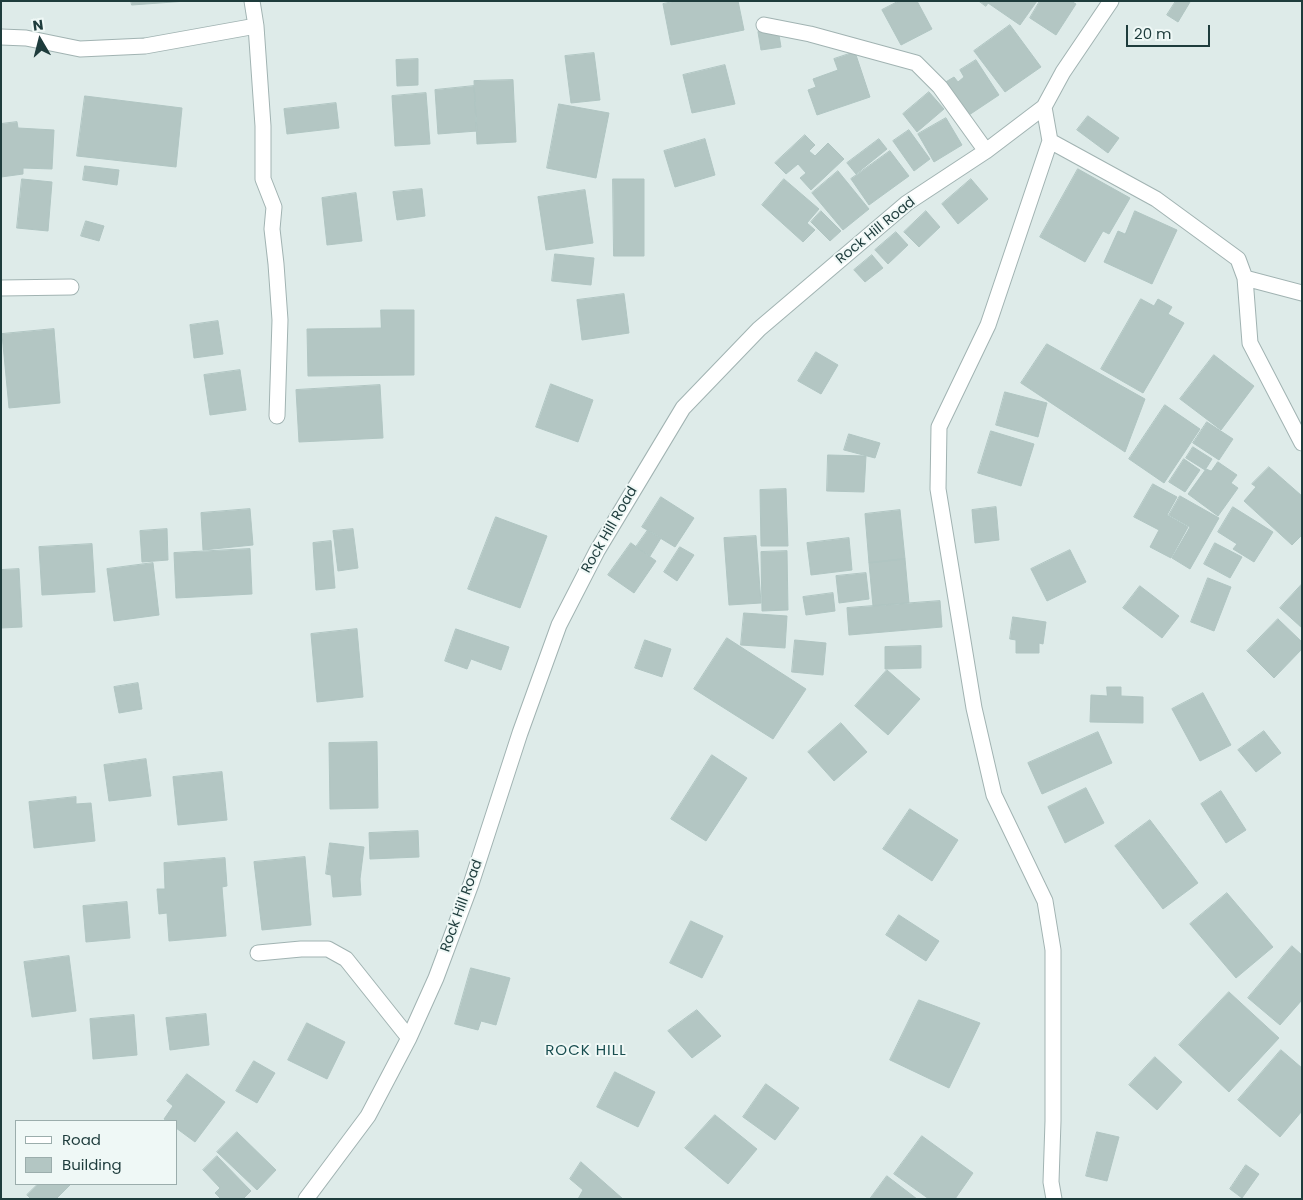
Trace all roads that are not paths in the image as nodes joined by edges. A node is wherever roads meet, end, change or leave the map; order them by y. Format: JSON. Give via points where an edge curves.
{"nodes":[{"id":1,"x":252,"y":1,"type":"edge"},
{"id":2,"x":1111,"y":1,"type":"edge"},
{"id":3,"x":764,"y":24,"type":"dead end"},
{"id":4,"x":256,"y":26,"type":"junction"},
{"id":5,"x":1,"y":36,"type":"edge"},
{"id":6,"x":1044,"y":107,"type":"junction"},
{"id":7,"x":1050,"y":141,"type":"junction"},
{"id":8,"x":986,"y":152,"type":"junction"},
{"id":9,"x":1245,"y":278,"type":"junction"},
{"id":10,"x":71,"y":287,"type":"dead end"},
{"id":11,"x":1,"y":288,"type":"edge"},
{"id":12,"x":1302,"y":293,"type":"edge"},
{"id":13,"x":276,"y":416,"type":"dead end"},
{"id":14,"x":1302,"y":443,"type":"edge"},
{"id":15,"x":258,"y":953,"type":"dead end"},
{"id":16,"x":409,"y":1038,"type":"junction"},
{"id":17,"x":306,"y":1199,"type":"edge"},
{"id":18,"x":1054,"y":1199,"type":"edge"}],
"edges":[{"from":1,"to":4,"type":"street"},
{"from":2,"to":6,"type":"street","name":"Rock Hill Road","via":[[1063,72]]},
{"from":3,"to":8,"type":"street","via":[[916,63],[940,87]]},
{"from":4,"to":5,"type":"street","via":[[145,46],[80,49]]},
{"from":4,"to":13,"type":"street","via":[[264,126],[263,179],[274,207],[272,229],[280,320]]},
{"from":6,"to":7,"type":"street"},
{"from":6,"to":8,"type":"street","name":"Rock Hill Road"},
{"from":7,"to":9,"type":"street","via":[[1156,199],[1238,259]]},
{"from":7,"to":18,"type":"street","via":[[988,325],[939,427],[938,488],[974,708],[994,795],[1045,901],[1053,950],[1051,1182]]},
{"from":8,"to":16,"type":"street","name":"Rock Hill Road","via":[[907,203],[759,329],[683,408],[597,551],[559,625],[471,884],[436,978]]},
{"from":9,"to":12,"type":"street"},
{"from":9,"to":14,"type":"street","via":[[1250,343]]},
{"from":10,"to":11,"type":"street"},
{"from":15,"to":16,"type":"street","via":[[328,950],[346,959]]},
{"from":16,"to":17,"type":"street","name":"Rock Hill Road","via":[[368,1116]]}]}
